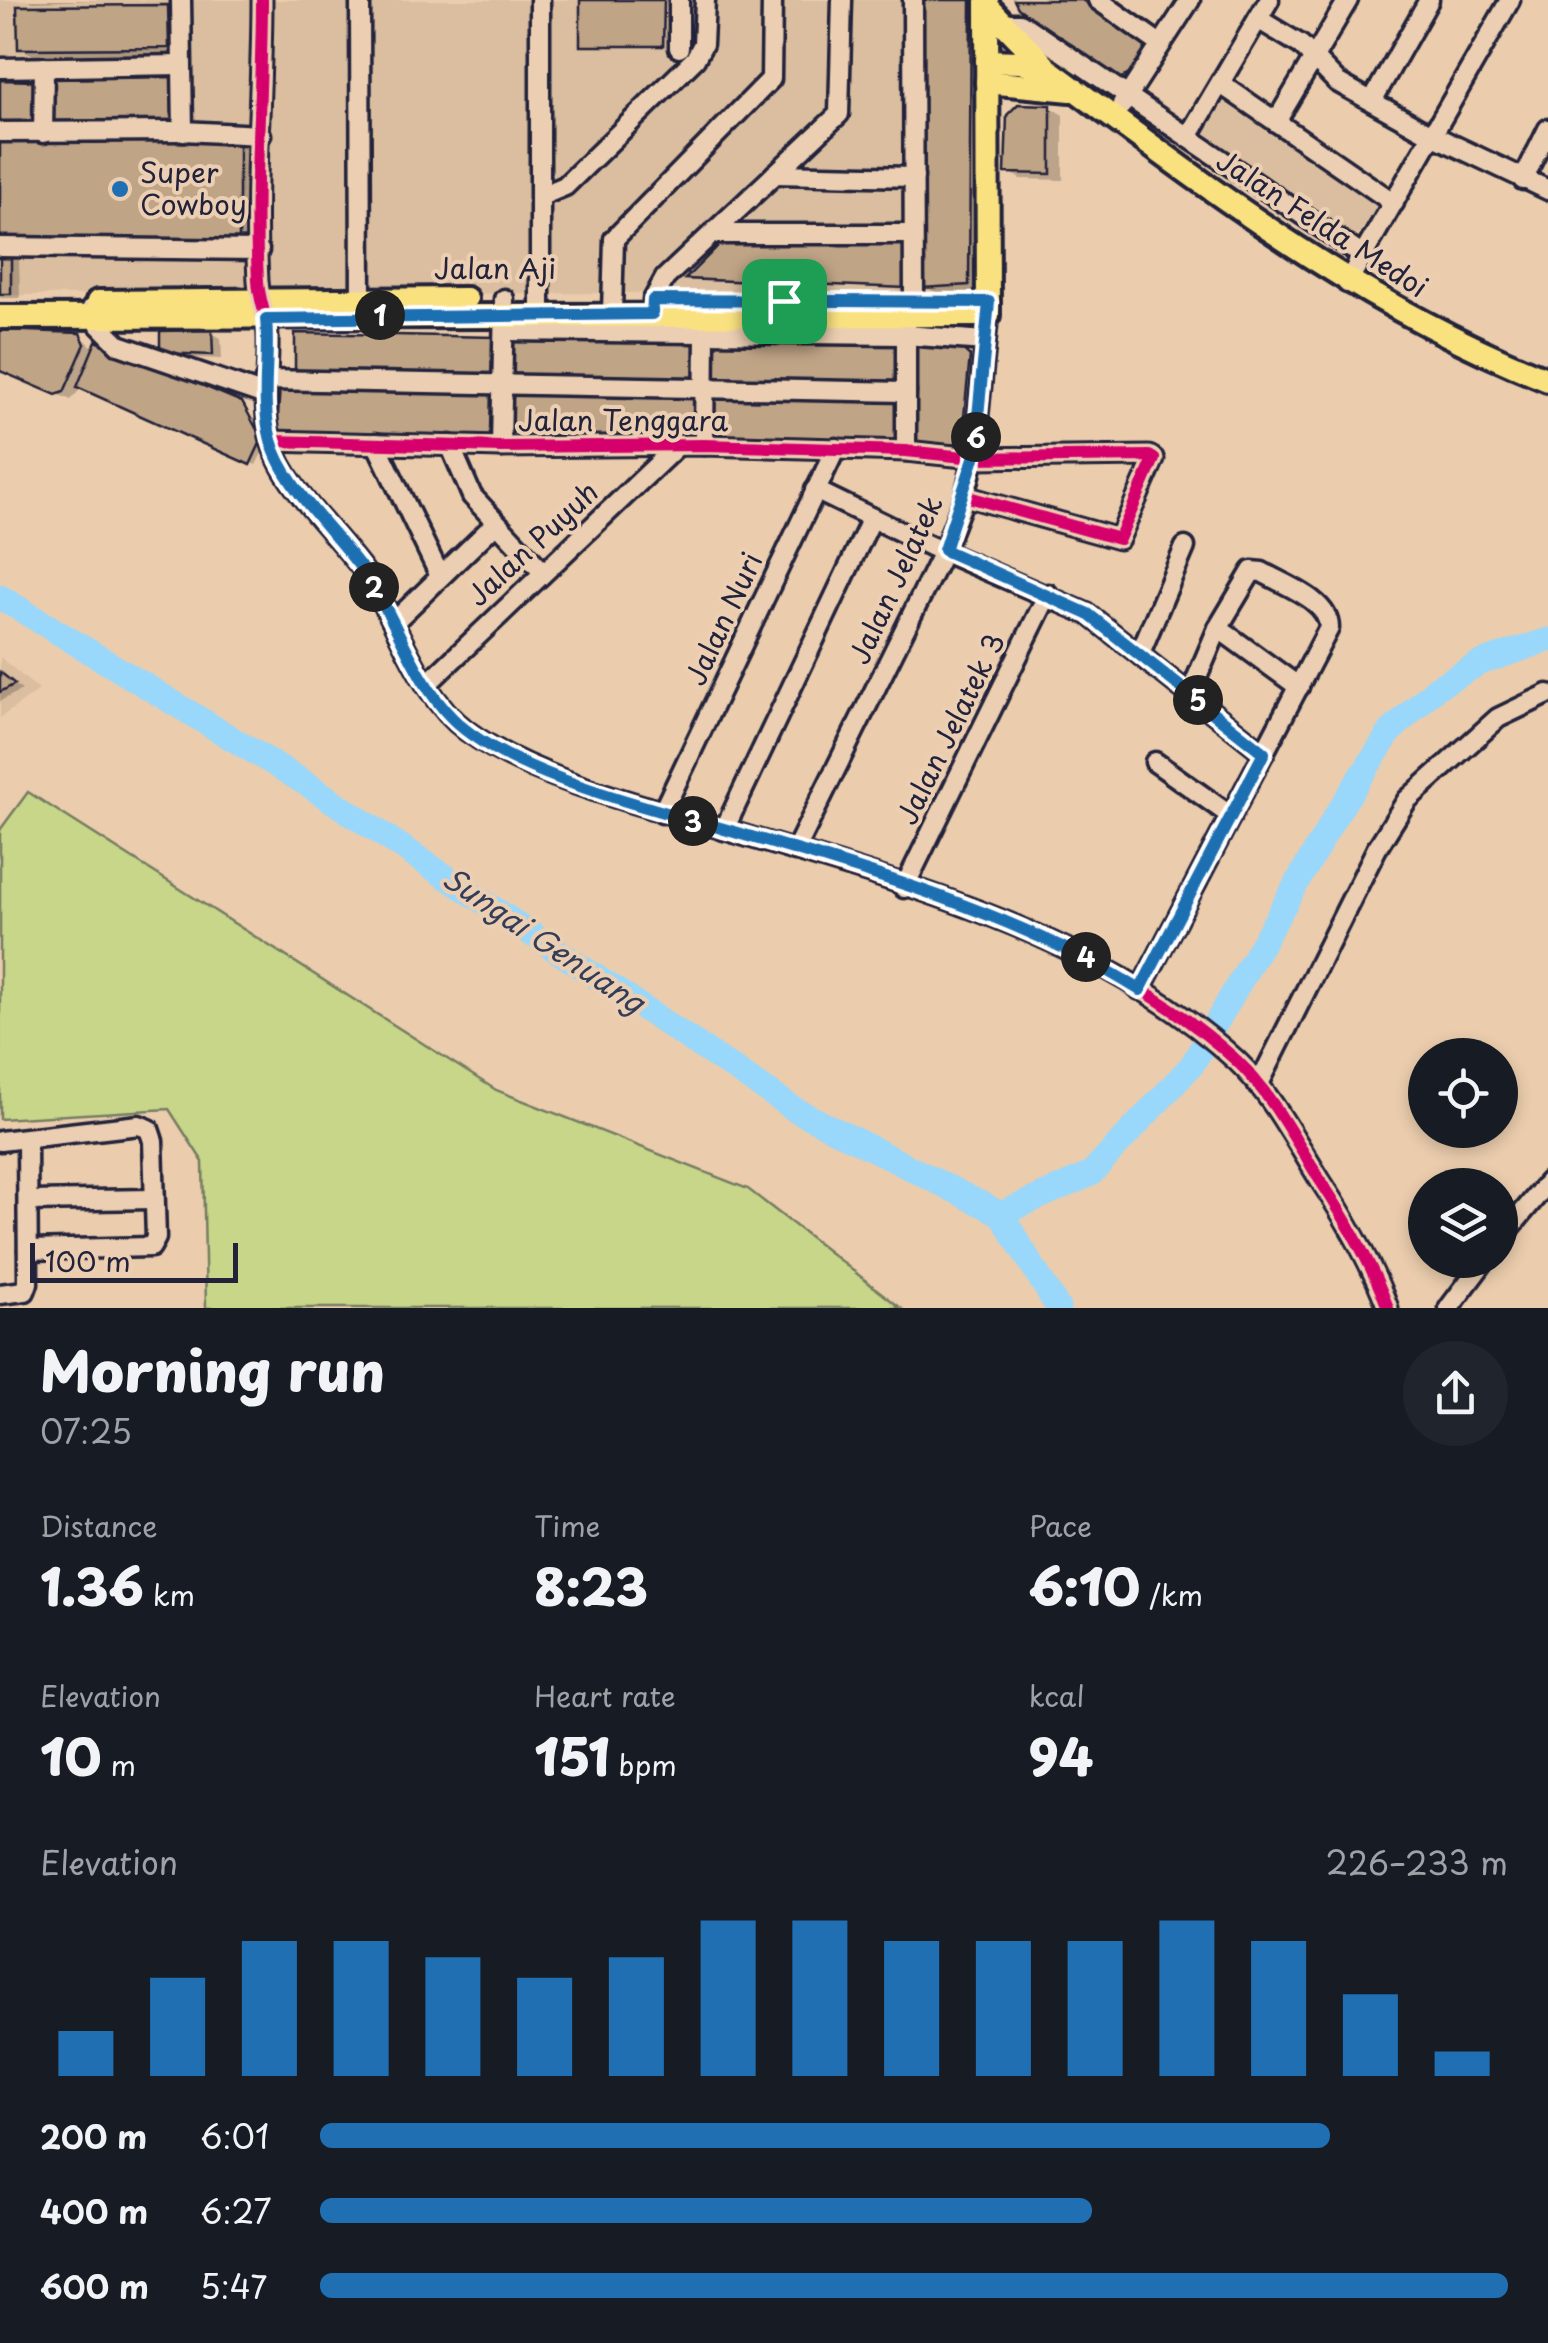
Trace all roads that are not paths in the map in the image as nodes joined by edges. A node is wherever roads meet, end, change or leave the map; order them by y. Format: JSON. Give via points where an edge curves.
{"nodes":[{"id":1,"x":181,"y":0,"type":"edge"},
{"id":2,"x":262,"y":0,"type":"edge"},
{"id":3,"x":360,"y":0,"type":"edge"},
{"id":4,"x":540,"y":0,"type":"edge"},
{"id":5,"x":678,"y":0,"type":"edge"},
{"id":6,"x":704,"y":0,"type":"edge"},
{"id":7,"x":772,"y":0,"type":"edge"},
{"id":8,"x":842,"y":0,"type":"edge"},
{"id":9,"x":913,"y":0,"type":"edge"},
{"id":10,"x":1098,"y":0,"type":"edge"},
{"id":11,"x":1190,"y":0,"type":"edge"},
{"id":12,"x":1348,"y":0,"type":"edge"},
{"id":13,"x":1429,"y":0,"type":"edge"},
{"id":14,"x":1510,"y":0,"type":"edge"},
{"id":15,"x":1262,"y":6,"type":"edge"},
{"id":16,"x":992,"y":10,"type":"edge"},
{"id":17,"x":1160,"y":44,"type":"junction"},
{"id":18,"x":679,"y":48,"type":"dead end"},
{"id":19,"x":1315,"y":60,"type":"junction"},
{"id":20,"x":181,"y":64,"type":"junction"},
{"id":21,"x":44,"y":67,"type":"junction"},
{"id":22,"x":0,"y":68,"type":"edge"},
{"id":23,"x":987,"y":72,"type":"junction"},
{"id":24,"x":1042,"y":78,"type":"junction"},
{"id":25,"x":1221,"y":84,"type":"junction"},
{"id":26,"x":1127,"y":97,"type":"junction"},
{"id":27,"x":1372,"y":101,"type":"junction"},
{"id":28,"x":988,"y":110,"type":"junction"},
{"id":29,"x":1114,"y":118,"type":"junction"},
{"id":30,"x":1276,"y":122,"type":"junction"},
{"id":31,"x":182,"y":130,"type":"junction"},
{"id":32,"x":1547,"y":131,"type":"edge"},
{"id":33,"x":0,"y":132,"type":"edge"},
{"id":34,"x":43,"y":133,"type":"junction"},
{"id":35,"x":261,"y":135,"type":"junction"},
{"id":36,"x":1432,"y":135,"type":"junction"},
{"id":37,"x":1188,"y":137,"type":"junction"},
{"id":38,"x":776,"y":174,"type":"junction"},
{"id":39,"x":914,"y":177,"type":"junction"},
{"id":40,"x":1523,"y":180,"type":"junction"},
{"id":41,"x":1548,"y":190,"type":"edge"},
{"id":42,"x":540,"y":196,"type":"junction"},
{"id":43,"x":1394,"y":203,"type":"junction"},
{"id":44,"x":712,"y":234,"type":"junction"},
{"id":45,"x":913,"y":234,"type":"junction"},
{"id":46,"x":0,"y":247,"type":"edge"},
{"id":47,"x":259,"y":250,"type":"junction"},
{"id":48,"x":1362,"y":256,"type":"junction"},
{"id":49,"x":1347,"y":283,"type":"junction"},
{"id":50,"x":0,"y":303,"type":"edge"},
{"id":51,"x":361,"y":306,"type":"junction"},
{"id":52,"x":540,"y":306,"type":"junction"},
{"id":53,"x":611,"y":306,"type":"junction"},
{"id":54,"x":653,"y":307,"type":"junction"},
{"id":55,"x":989,"y":308,"type":"junction"},
{"id":56,"x":93,"y":310,"type":"junction"},
{"id":57,"x":264,"y":310,"type":"junction"},
{"id":58,"x":504,"y":315,"type":"junction"},
{"id":59,"x":0,"y":317,"type":"edge"},
{"id":60,"x":909,"y":317,"type":"junction"},
{"id":61,"x":705,"y":332,"type":"junction"},
{"id":62,"x":985,"y":341,"type":"junction"},
{"id":63,"x":1548,"y":380,"type":"edge"},
{"id":64,"x":503,"y":384,"type":"junction"},
{"id":65,"x":265,"y":388,"type":"junction"},
{"id":66,"x":705,"y":388,"type":"junction"},
{"id":67,"x":906,"y":392,"type":"junction"},
{"id":68,"x":271,"y":441,"type":"junction"},
{"id":69,"x":376,"y":443,"type":"junction"},
{"id":70,"x":450,"y":445,"type":"junction"},
{"id":71,"x":704,"y":445,"type":"junction"},
{"id":72,"x":502,"y":446,"type":"junction"},
{"id":73,"x":677,"y":446,"type":"junction"},
{"id":74,"x":836,"y":448,"type":"junction"},
{"id":75,"x":906,"y":450,"type":"junction"},
{"id":76,"x":974,"y":458,"type":"junction"},
{"id":77,"x":815,"y":490,"type":"junction"},
{"id":78,"x":965,"y":496,"type":"junction"},
{"id":79,"x":872,"y":518,"type":"junction"},
{"id":80,"x":495,"y":524,"type":"junction"},
{"id":81,"x":1185,"y":547,"type":"dead end"},
{"id":82,"x":944,"y":550,"type":"junction"},
{"id":83,"x":542,"y":572,"type":"junction"},
{"id":84,"x":440,"y":576,"type":"junction"},
{"id":85,"x":1048,"y":594,"type":"junction"},
{"id":86,"x":394,"y":622,"type":"junction"},
{"id":87,"x":1218,"y":628,"type":"junction"},
{"id":88,"x":1140,"y":652,"type":"junction"},
{"id":89,"x":428,"y":684,"type":"junction"},
{"id":90,"x":1299,"y":687,"type":"junction"},
{"id":91,"x":1190,"y":694,"type":"junction"},
{"id":92,"x":1548,"y":694,"type":"edge"},
{"id":93,"x":1264,"y":753,"type":"junction"},
{"id":94,"x":1155,"y":762,"type":"dead end"},
{"id":95,"x":662,"y":813,"type":"junction"},
{"id":96,"x":1231,"y":816,"type":"junction"},
{"id":97,"x":724,"y":830,"type":"junction"},
{"id":98,"x":795,"y":851,"type":"junction"},
{"id":99,"x":904,"y":888,"type":"junction"},
{"id":100,"x":1140,"y":990,"type":"junction"},
{"id":101,"x":1258,"y":1086,"type":"junction"},
{"id":102,"x":27,"y":1140,"type":"junction"},
{"id":103,"x":0,"y":1141,"type":"edge"},
{"id":104,"x":1548,"y":1182,"type":"edge"},
{"id":105,"x":154,"y":1200,"type":"junction"},
{"id":106,"x":28,"y":1201,"type":"junction"},
{"id":107,"x":1518,"y":1218,"type":"edge"},
{"id":108,"x":28,"y":1250,"type":"junction"},
{"id":109,"x":1472,"y":1278,"type":"edge"},
{"id":110,"x":8,"y":1294,"type":"edge"},
{"id":111,"x":1388,"y":1308,"type":"edge"},
{"id":112,"x":1449,"y":1308,"type":"edge"}],
"edges":[{"from":1,"to":20,"type":"street"},
{"from":2,"to":35,"type":"street"},
{"from":3,"to":51,"type":"street"},
{"from":4,"to":42,"type":"street"},
{"from":5,"to":18,"type":"street"},
{"from":6,"to":42,"type":"street","via":[[703,44],[695,59],[564,186]]},
{"from":7,"to":53,"type":"street","via":[[771,79],[614,239]]},
{"from":8,"to":38,"type":"street","via":[[842,108]]},
{"from":9,"to":39,"type":"street"},
{"from":10,"to":17,"type":"street"},
{"from":11,"to":17,"type":"street"},
{"from":12,"to":19,"type":"street"},
{"from":13,"to":27,"type":"street"},
{"from":14,"to":36,"type":"street"},
{"from":15,"to":19,"type":"street"},
{"from":15,"to":25,"type":"street"},
{"from":16,"to":23,"type":"main road"},
{"from":16,"to":24,"type":"main road"},
{"from":16,"to":26,"type":"street"},
{"from":17,"to":26,"type":"street"},
{"from":19,"to":27,"type":"street","via":[[1337,82]]},
{"from":19,"to":30,"type":"street"},
{"from":20,"to":21,"type":"street"},
{"from":20,"to":31,"type":"street"},
{"from":21,"to":22,"type":"street"},
{"from":21,"to":34,"type":"street"},
{"from":23,"to":24,"type":"main road"},
{"from":23,"to":28,"type":"main road"},
{"from":24,"to":28,"type":"main road"},
{"from":24,"to":29,"type":"main road","name":"Jalan Felda Medoi","via":[[1079,92]]},
{"from":25,"to":30,"type":"street"},
{"from":25,"to":37,"type":"street"},
{"from":26,"to":29,"type":"street"},
{"from":26,"to":37,"type":"street"},
{"from":27,"to":36,"type":"street"},
{"from":28,"to":55,"type":"main road"},
{"from":29,"to":49,"type":"main road","name":"Jalan Felda Medoi"},
{"from":30,"to":43,"type":"street"},
{"from":31,"to":34,"type":"street"},
{"from":31,"to":35,"type":"street"},
{"from":32,"to":40,"type":"street"},
{"from":33,"to":34,"type":"street"},
{"from":35,"to":47,"type":"street"},
{"from":36,"to":40,"type":"street"},
{"from":36,"to":43,"type":"street"},
{"from":37,"to":48,"type":"street"},
{"from":38,"to":39,"type":"street"},
{"from":38,"to":44,"type":"street"},
{"from":39,"to":45,"type":"street"},
{"from":40,"to":41,"type":"street"},
{"from":42,"to":52,"type":"street"},
{"from":43,"to":48,"type":"street"},
{"from":44,"to":45,"type":"street"},
{"from":44,"to":54,"type":"street","via":[[665,278]]},
{"from":45,"to":60,"type":"street"},
{"from":46,"to":47,"type":"street"},
{"from":47,"to":57,"type":"street"},
{"from":48,"to":49,"type":"street"},
{"from":49,"to":63,"type":"main road","name":"Jalan Felda Medoi"},
{"from":50,"to":56,"type":"main road","name":"Jalan Aji"},
{"from":51,"to":57,"type":"main road","name":"Jalan Aji"},
{"from":51,"to":58,"type":"main road","name":"Jalan Aji"},
{"from":52,"to":53,"type":"main road","name":"Jalan Aji"},
{"from":52,"to":58,"type":"main road","name":"Jalan Aji"},
{"from":53,"to":54,"type":"main road","name":"Jalan Aji"},
{"from":54,"to":60,"type":"main road","name":"Jalan Aji"},
{"from":55,"to":60,"type":"main road","name":"Jalan Aji"},
{"from":55,"to":62,"type":"street","name":"Jalan Jelatek"},
{"from":56,"to":57,"type":"main road","name":"Jalan Aji"},
{"from":56,"to":59,"type":"main road","name":"Jalan Aji"},
{"from":56,"to":65,"type":"street","via":[[119,344]]},
{"from":57,"to":65,"type":"street"},
{"from":58,"to":61,"type":"street"},
{"from":58,"to":64,"type":"street"},
{"from":60,"to":61,"type":"street"},
{"from":60,"to":62,"type":"street"},
{"from":60,"to":67,"type":"street"},
{"from":61,"to":66,"type":"street"},
{"from":62,"to":76,"type":"street","name":"Jalan Jelatek"},
{"from":64,"to":65,"type":"street"},
{"from":64,"to":66,"type":"street"},
{"from":64,"to":72,"type":"street"},
{"from":65,"to":68,"type":"street"},
{"from":66,"to":67,"type":"street"},
{"from":66,"to":71,"type":"street"},
{"from":67,"to":75,"type":"street"},
{"from":68,"to":69,"type":"street","name":"Jalan Tenggara"},
{"from":68,"to":86,"type":"street","via":[[277,459],[350,551]]},
{"from":69,"to":70,"type":"street","name":"Jalan Tenggara"},
{"from":69,"to":84,"type":"street"},
{"from":70,"to":72,"type":"street","name":"Jalan Tenggara"},
{"from":70,"to":80,"type":"street","via":[[472,496]]},
{"from":71,"to":73,"type":"street","name":"Jalan Tenggara"},
{"from":71,"to":74,"type":"street","name":"Jalan Tenggara"},
{"from":72,"to":73,"type":"street","name":"Jalan Tenggara"},
{"from":73,"to":83,"type":"street","name":"Jalan Puyuh"},
{"from":74,"to":75,"type":"street","name":"Jalan Tenggara"},
{"from":74,"to":77,"type":"street","name":"Jalan Nuri"},
{"from":75,"to":76,"type":"street","name":"Jalan Tenggara"},
{"from":76,"to":78,"type":"street","name":"Jalan Jelatek"},
{"from":76,"to":78,"type":"street","name":"Jalan Tenggara","via":[[1149,456],[1154,466],[1119,538]]},
{"from":77,"to":79,"type":"street"},
{"from":77,"to":95,"type":"street","name":"Jalan Nuri"},
{"from":78,"to":82,"type":"street","name":"Jalan Jelatek"},
{"from":79,"to":82,"type":"street"},
{"from":79,"to":97,"type":"street"},
{"from":80,"to":83,"type":"street"},
{"from":80,"to":84,"type":"street"},
{"from":81,"to":88,"type":"street"},
{"from":82,"to":85,"type":"street"},
{"from":82,"to":98,"type":"street","name":"Jalan Jelatek"},
{"from":83,"to":89,"type":"street","name":"Jalan Puyuh"},
{"from":84,"to":86,"type":"street"},
{"from":85,"to":88,"type":"street"},
{"from":85,"to":99,"type":"street","name":"Jalan Jelatek 3"},
{"from":86,"to":89,"type":"street"},
{"from":87,"to":90,"type":"street"},
{"from":87,"to":90,"type":"street","via":[[1252,571],[1322,607],[1330,628]]},
{"from":87,"to":91,"type":"street"},
{"from":88,"to":91,"type":"street"},
{"from":89,"to":95,"type":"street","via":[[452,718],[488,744]]},
{"from":90,"to":93,"type":"street"},
{"from":91,"to":93,"type":"street"},
{"from":92,"to":101,"type":"street","via":[[1498,718],[1407,800]]},
{"from":93,"to":96,"type":"street"},
{"from":94,"to":96,"type":"street"},
{"from":95,"to":97,"type":"street"},
{"from":96,"to":100,"type":"street"},
{"from":97,"to":98,"type":"street"},
{"from":98,"to":99,"type":"street"},
{"from":99,"to":100,"type":"street","via":[[1062,945]]},
{"from":100,"to":101,"type":"street","via":[[1238,1062]]},
{"from":101,"to":111,"type":"street","via":[[1348,1224]]},
{"from":102,"to":103,"type":"street"},
{"from":102,"to":105,"type":"street","via":[[149,1129]]},
{"from":102,"to":106,"type":"street"},
{"from":104,"to":107,"type":"street"},
{"from":105,"to":106,"type":"street"},
{"from":105,"to":108,"type":"street","via":[[151,1247]]},
{"from":106,"to":108,"type":"street"},
{"from":108,"to":110,"type":"street","via":[[25,1291]]},
{"from":109,"to":112,"type":"street"}]}
